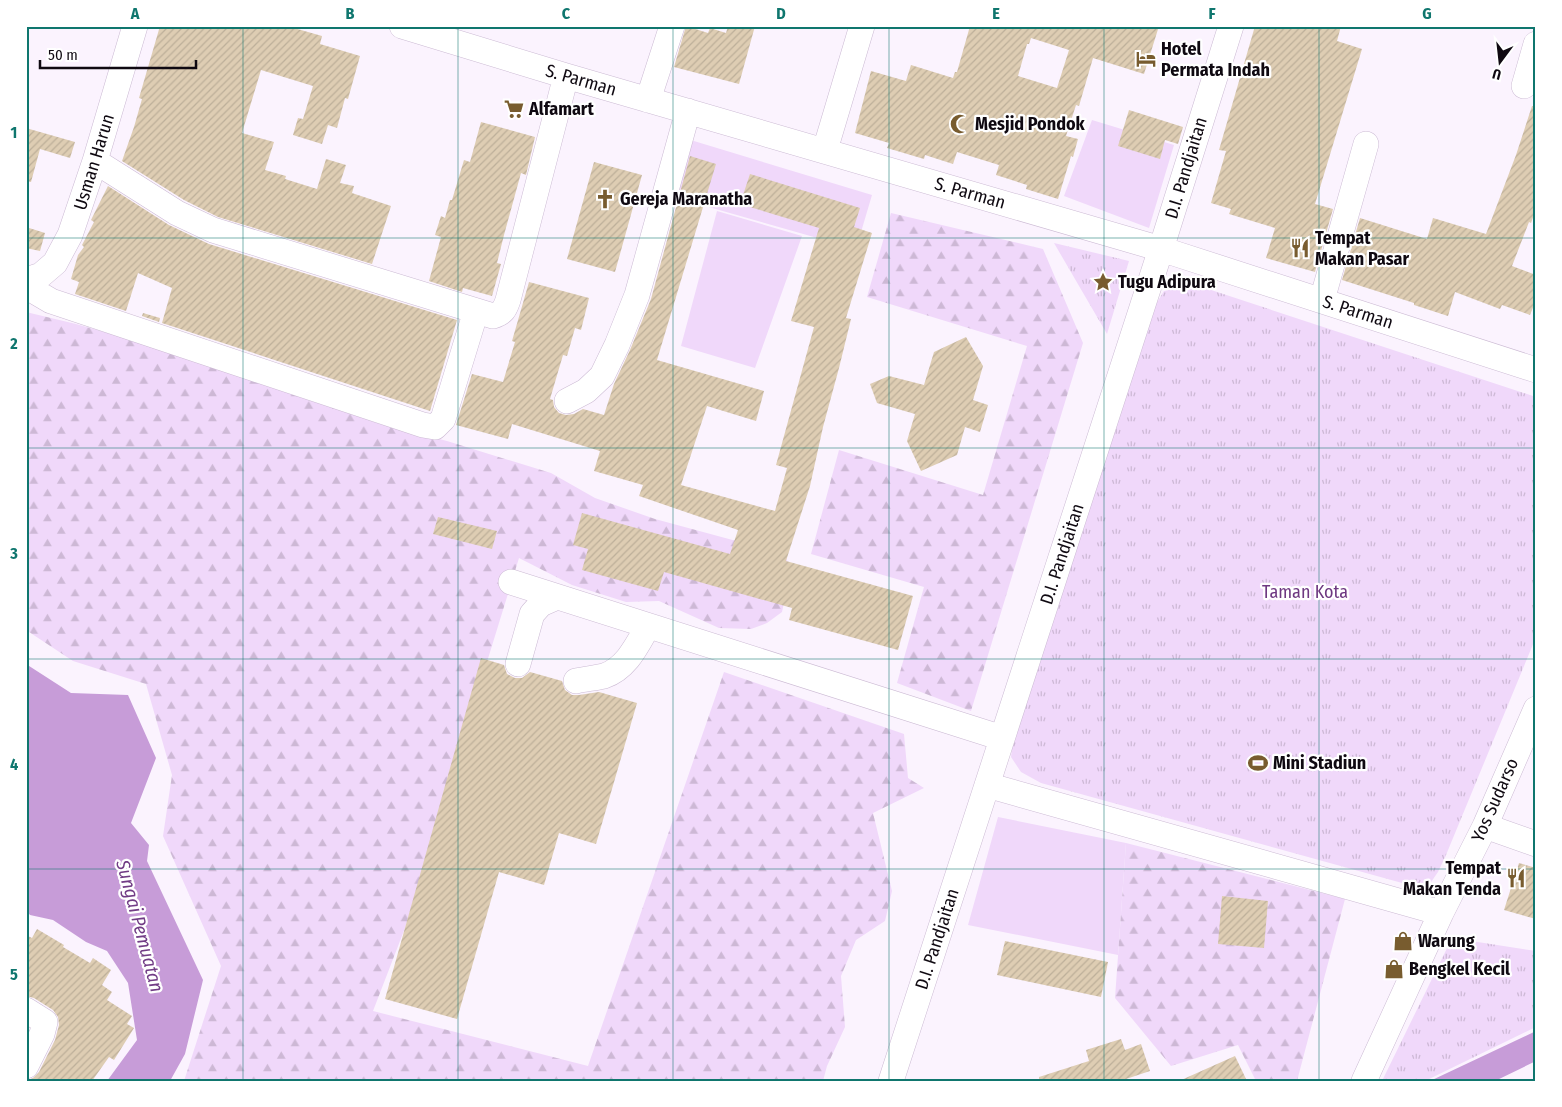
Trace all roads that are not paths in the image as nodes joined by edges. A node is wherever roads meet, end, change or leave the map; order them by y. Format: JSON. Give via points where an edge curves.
{"nodes":[{"id":1,"x":135,"y":26,"type":"edge"},
{"id":2,"x":402,"y":26,"type":"edge"},
{"id":3,"x":672,"y":26,"type":"edge"},
{"id":4,"x":862,"y":26,"type":"edge"},
{"id":5,"x":1231,"y":26,"type":"edge"},
{"id":6,"x":464,"y":35,"type":"edge"},
{"id":7,"x":1536,"y":44,"type":"edge"},
{"id":8,"x":566,"y":76,"type":"junction"},
{"id":9,"x":1524,"y":86,"type":"dead end"},
{"id":10,"x":648,"y":100,"type":"junction"},
{"id":11,"x":688,"y":111,"type":"junction"},
{"id":12,"x":1366,"y":144,"type":"dead end"},
{"id":13,"x":825,"y":150,"type":"junction"},
{"id":14,"x":95,"y":161,"type":"junction"},
{"id":15,"x":1161,"y":249,"type":"junction"},
{"id":16,"x":26,"y":281,"type":"edge"},
{"id":17,"x":1322,"y":300,"type":"junction"},
{"id":18,"x":476,"y":311,"type":"junction"},
{"id":19,"x":1535,"y":367,"type":"edge"},
{"id":20,"x":567,"y":401,"type":"dead end"},
{"id":21,"x":511,"y":582,"type":"dead end"},
{"id":22,"x":557,"y":597,"type":"junction"},
{"id":23,"x":648,"y":626,"type":"junction"},
{"id":24,"x":518,"y":664,"type":"dead end"},
{"id":25,"x":576,"y":681,"type":"dead end"},
{"id":26,"x":1534,"y":718,"type":"edge"},
{"id":27,"x":1002,"y":738,"type":"junction"},
{"id":28,"x":987,"y":785,"type":"junction"},
{"id":29,"x":1485,"y":826,"type":"junction"},
{"id":30,"x":1536,"y":844,"type":"edge"},
{"id":31,"x":1441,"y":913,"type":"junction"},
{"id":32,"x":26,"y":1010,"type":"edge"},
{"id":33,"x":26,"y":1066,"type":"edge"},
{"id":34,"x":891,"y":1081,"type":"edge"},
{"id":35,"x":1364,"y":1081,"type":"edge"}],
"edges":[{"from":1,"to":14,"type":"street","name":"Usman Harun"},
{"from":2,"to":6,"type":"street","name":"S. Parman"},
{"from":3,"to":10,"type":"street"},
{"from":4,"to":13,"type":"street"},
{"from":5,"to":15,"type":"street","name":"D.I. Pandjaitan"},
{"from":6,"to":8,"type":"street","name":"S. Parman"},
{"from":7,"to":9,"type":"street"},
{"from":8,"to":10,"type":"street","name":"S. Parman"},
{"from":8,"to":18,"type":"street","via":[[505,310],[490,316]]},
{"from":10,"to":11,"type":"street","name":"S. Parman"},
{"from":11,"to":13,"type":"street","name":"S. Parman"},
{"from":11,"to":20,"type":"street","via":[[637,295],[617,346],[602,376],[586,391]]},
{"from":12,"to":17,"type":"street"},
{"from":13,"to":15,"type":"street","name":"S. Parman"},
{"from":14,"to":16,"type":"street","name":"Usman Harun","via":[[70,235],[54,263],[40,275]]},
{"from":14,"to":18,"type":"street","via":[[177,213],[213,230]]},
{"from":15,"to":17,"type":"street","name":"S. Parman"},
{"from":15,"to":27,"type":"street","name":"D.I. Pandjaitan"},
{"from":16,"to":18,"type":"street","via":[[34,291],[52,301],[435,427],[443,419]]},
{"from":17,"to":19,"type":"street","name":"S. Parman"},
{"from":21,"to":22,"type":"street"},
{"from":22,"to":23,"type":"street"},
{"from":22,"to":24,"type":"street","via":[[541,604],[532,614]]},
{"from":23,"to":25,"type":"street","via":[[631,656],[621,665],[605,675]]},
{"from":23,"to":27,"type":"street"},
{"from":26,"to":29,"type":"street","name":"Yos Sudarso"},
{"from":27,"to":28,"type":"street","name":"D.I. Pandjaitan"},
{"from":28,"to":31,"type":"street"},
{"from":28,"to":34,"type":"street","name":"D.I. Pandjaitan"},
{"from":29,"to":30,"type":"street"},
{"from":29,"to":31,"type":"street","name":"Yos Sudarso"},
{"from":31,"to":35,"type":"street","name":"Yos Sudarso"},
{"from":32,"to":33,"type":"street","via":[[45,1022]]}]}
